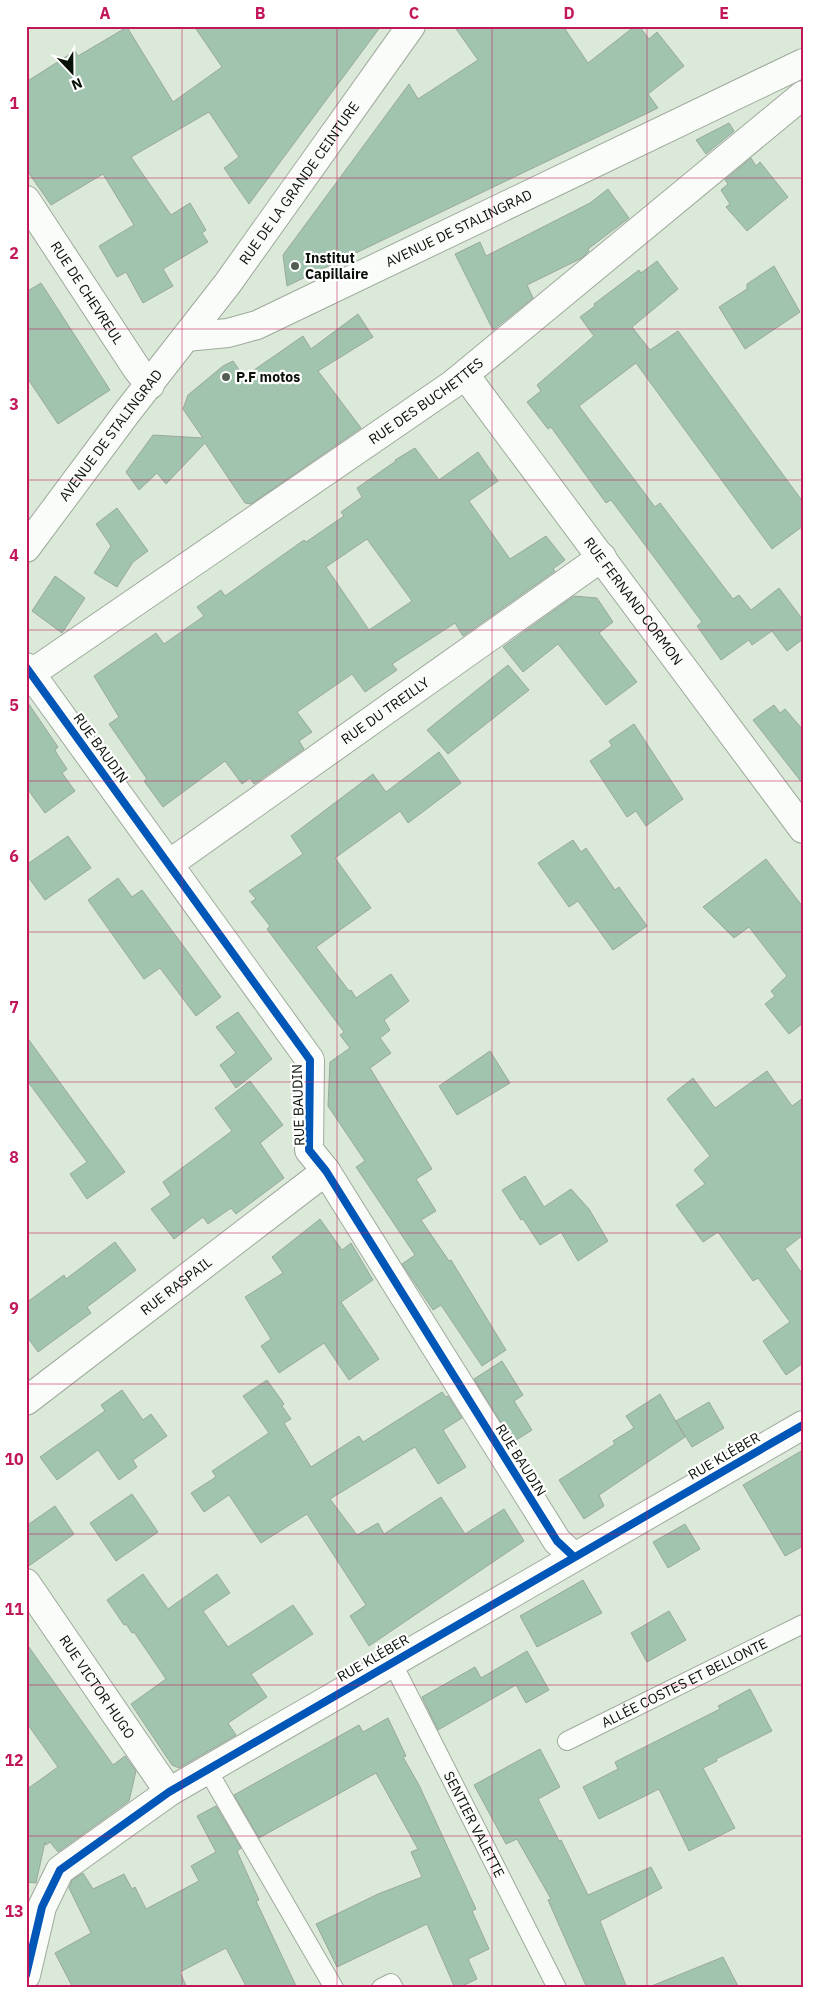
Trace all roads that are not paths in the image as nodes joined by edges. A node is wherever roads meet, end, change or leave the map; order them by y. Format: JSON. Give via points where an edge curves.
{"nodes":[{"id":1,"x":411,"y":26,"type":"edge"},
{"id":2,"x":803,"y":63,"type":"edge"},
{"id":3,"x":803,"y":95,"type":"edge"},
{"id":4,"x":26,"y":200,"type":"edge"},
{"id":5,"x":186,"y":337,"type":"junction"},
{"id":6,"x":465,"y":375,"type":"junction"},
{"id":7,"x":150,"y":385,"type":"junction"},
{"id":8,"x":26,"y":548,"type":"edge"},
{"id":9,"x":602,"y":557,"type":"junction"},
{"id":10,"x":28,"y":673,"type":"edge"},
{"id":11,"x":803,"y":830,"type":"edge"},
{"id":12,"x":170,"y":864,"type":"junction"},
{"id":13,"x":326,"y":1170,"type":"junction"},
{"id":14,"x":26,"y":1401,"type":"edge"},
{"id":15,"x":803,"y":1425,"type":"edge"},
{"id":16,"x":573,"y":1556,"type":"junction"},
{"id":17,"x":26,"y":1583,"type":"edge"},
{"id":18,"x":803,"y":1624,"type":"edge"},
{"id":19,"x":392,"y":1662,"type":"junction"},
{"id":20,"x":567,"y":1742,"type":"dead end"},
{"id":21,"x":207,"y":1769,"type":"junction"},
{"id":22,"x":168,"y":1792,"type":"junction"},
{"id":23,"x":26,"y":1975,"type":"edge"},
{"id":24,"x":334,"y":1988,"type":"edge"},
{"id":25,"x":381,"y":1988,"type":"edge"},
{"id":26,"x":394,"y":1988,"type":"edge"},
{"id":27,"x":557,"y":1988,"type":"edge"}],
"edges":[{"from":1,"to":5,"type":"street","name":"RUE DE LA GRANDE CEINTURE"},
{"from":2,"to":5,"type":"street","name":"AVENUE DE STALINGRAD","via":[[257,325],[228,333]]},
{"from":3,"to":6,"type":"street","name":"RUE DES BUCHETTES"},
{"from":4,"to":7,"type":"street","name":"RUE DE CHEVREUL"},
{"from":5,"to":7,"type":"street","name":"AVENUE DE STALINGRAD"},
{"from":6,"to":9,"type":"street","name":"RUE FERNAND CORMON"},
{"from":6,"to":10,"type":"street","name":"RUE DES BUCHETTES"},
{"from":7,"to":8,"type":"street","name":"AVENUE DE STALINGRAD"},
{"from":9,"to":11,"type":"street","name":"RUE FERNAND CORMON"},
{"from":9,"to":12,"type":"street","name":"RUE DU TREILLY"},
{"from":10,"to":12,"type":"street","name":"RUE BAUDIN"},
{"from":12,"to":13,"type":"street","name":"RUE BAUDIN","via":[[310,1060],[310,1150]]},
{"from":13,"to":14,"type":"street","name":"RUE RASPAIL"},
{"from":13,"to":16,"type":"street","name":"RUE BAUDIN","via":[[557,1541]]},
{"from":15,"to":16,"type":"street","name":"RUE KLÉBER"},
{"from":16,"to":19,"type":"street","name":"RUE KLÉBER"},
{"from":17,"to":22,"type":"street","name":"RUE VICTOR HUGO"},
{"from":18,"to":20,"type":"lane","name":"ALLÉE COSTES ET BELLONTE"},
{"from":19,"to":21,"type":"street","name":"RUE KLÉBER"},
{"from":19,"to":27,"type":"lane","name":"SENTIER VALETTE"},
{"from":21,"to":22,"type":"street","name":"RUE KLÉBER"},
{"from":21,"to":24,"type":"lane"},
{"from":22,"to":23,"type":"street","name":"RUE KLÉBER","via":[[60,1870],[42,1907]]},
{"from":25,"to":26,"type":"lane","via":[[391,1983]]}]}
